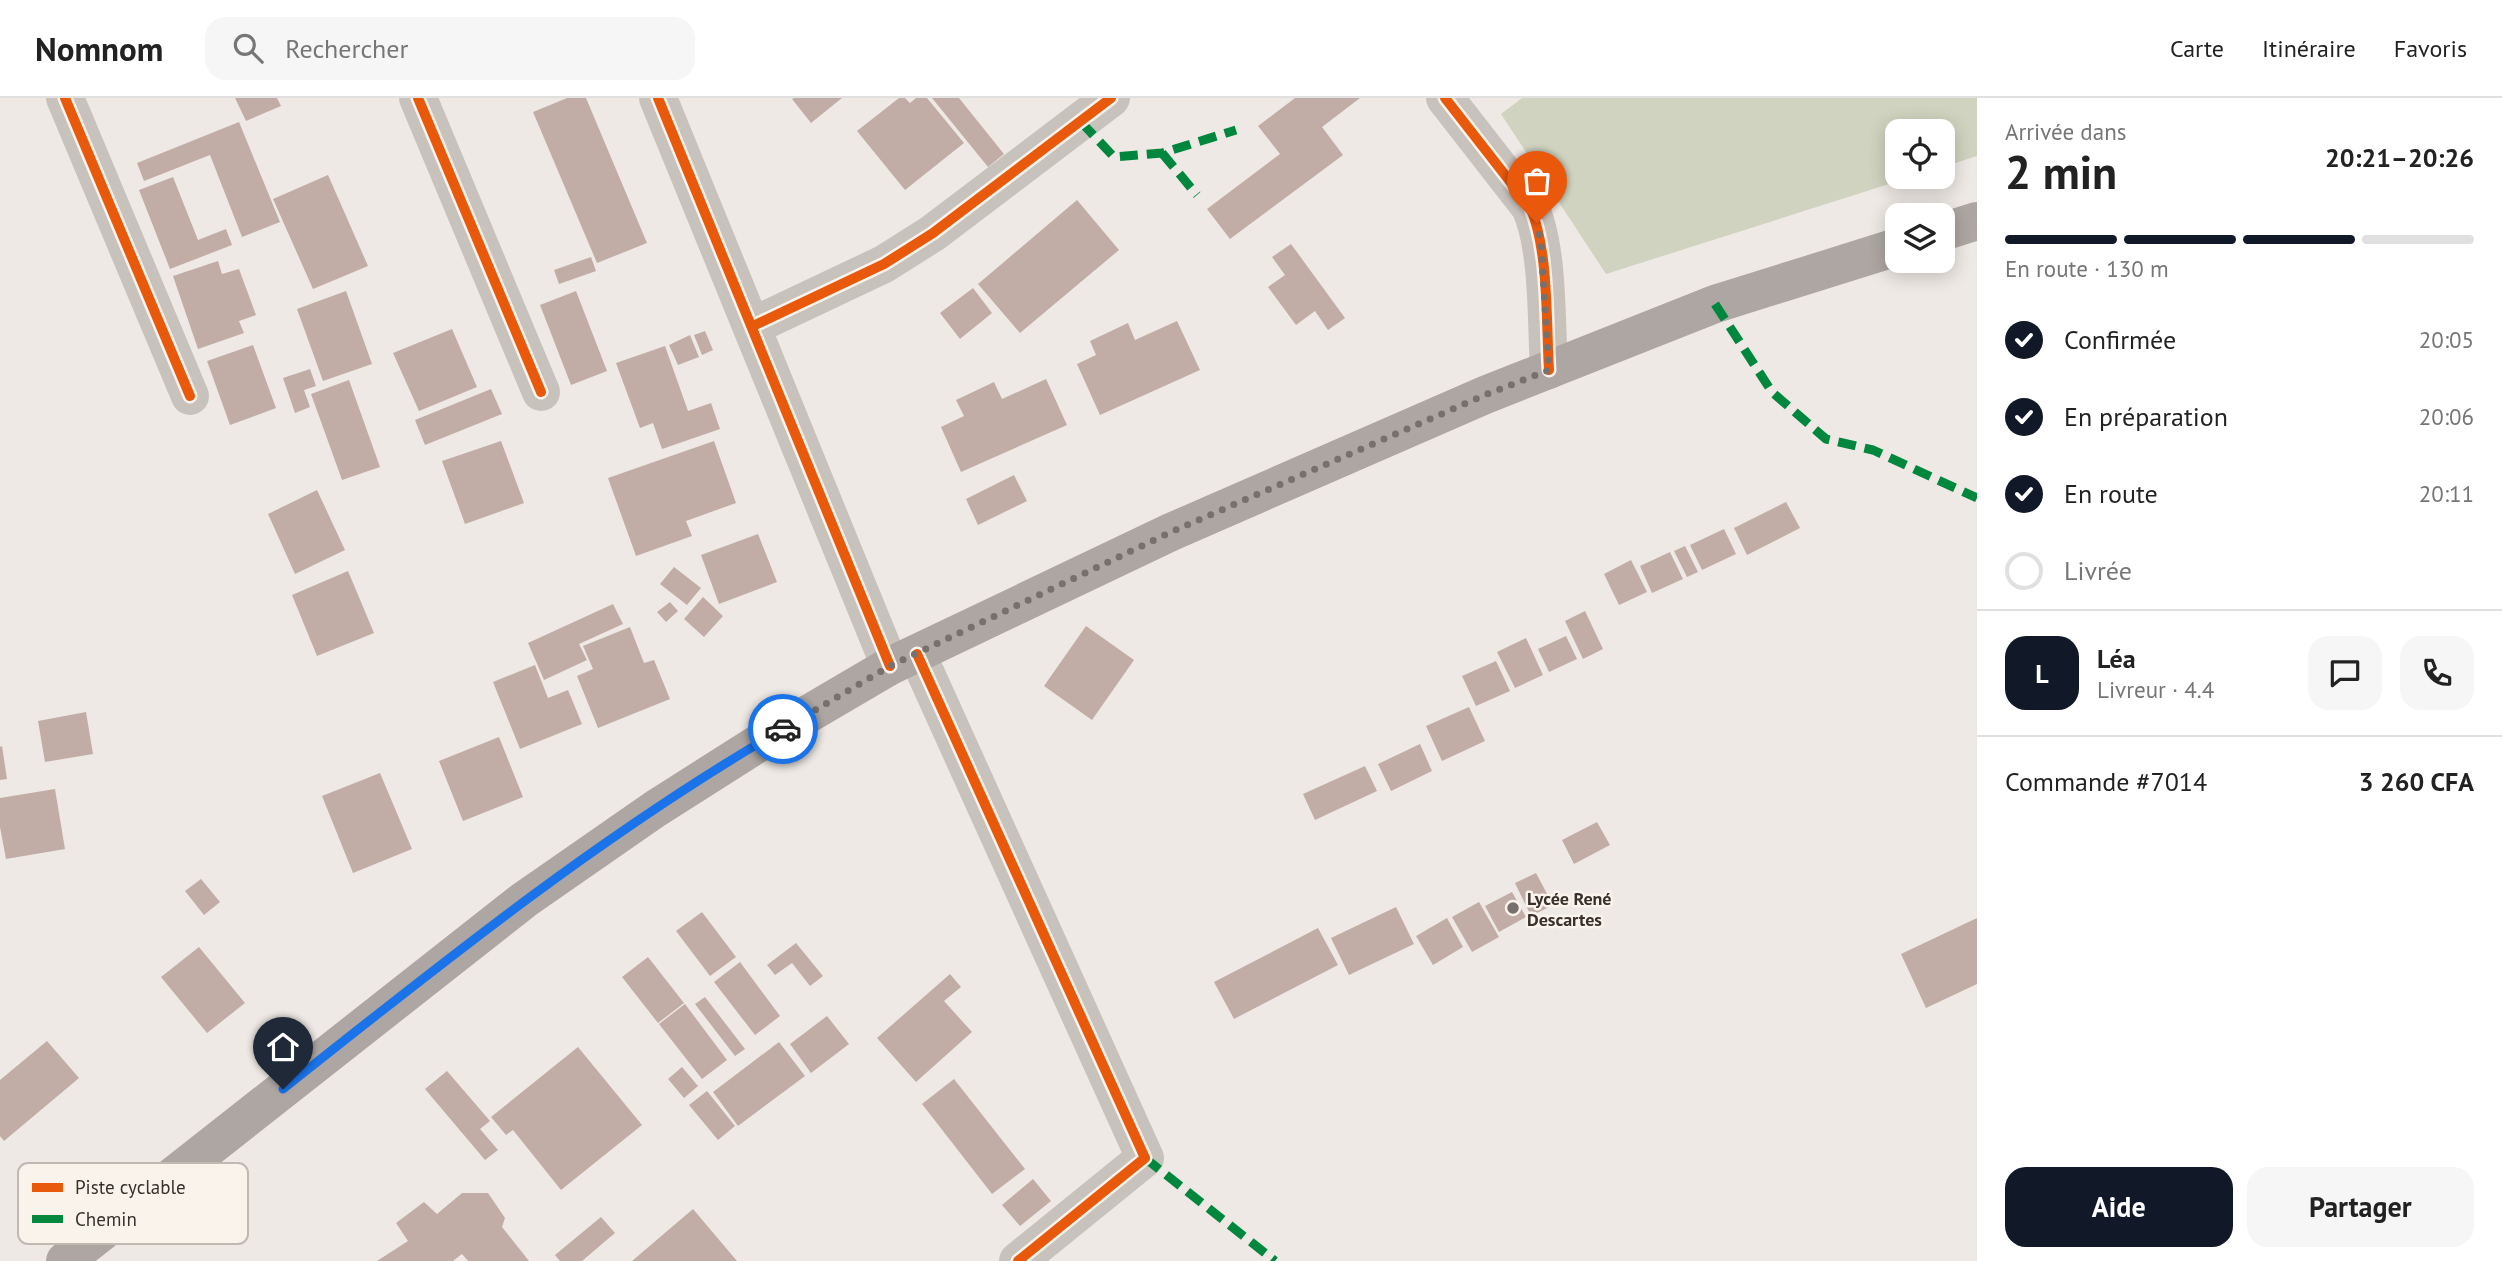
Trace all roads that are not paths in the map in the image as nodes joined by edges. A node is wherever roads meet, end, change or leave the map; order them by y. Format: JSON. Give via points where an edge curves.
{"nodes":[{"id":1,"x":65,"y":98,"type":"edge"},
{"id":2,"x":418,"y":98,"type":"edge"},
{"id":3,"x":658,"y":98,"type":"edge"},
{"id":4,"x":1111,"y":98,"type":"edge"},
{"id":5,"x":1445,"y":98,"type":"edge"},
{"id":6,"x":1977,"y":221,"type":"edge"},
{"id":7,"x":1955,"y":228,"type":"edge"},
{"id":8,"x":1885,"y":251,"type":"edge"},
{"id":9,"x":753,"y":326,"type":"junction"},
{"id":10,"x":1549,"y":370,"type":"junction"},
{"id":11,"x":541,"y":392,"type":"dead end"},
{"id":12,"x":190,"y":396,"type":"dead end"},
{"id":13,"x":904,"y":660,"type":"junction"},
{"id":14,"x":190,"y":1163,"type":"edge"},
{"id":15,"x":87,"y":1244,"type":"edge"},
{"id":16,"x":65,"y":1261,"type":"edge"},
{"id":17,"x":1018,"y":1261,"type":"edge"}],
"edges":[{"from":1,"to":12,"type":"street"},
{"from":2,"to":11,"type":"street"},
{"from":3,"to":9,"type":"street"},
{"from":4,"to":9,"type":"street","via":[[933,233],[884,264]]},
{"from":5,"to":10,"type":"street","via":[[1530,206],[1537,223]]},
{"from":6,"to":7,"type":"main road"},
{"from":8,"to":10,"type":"main road","via":[[1715,304]]},
{"from":9,"to":13,"type":"street"},
{"from":10,"to":13,"type":"main road","via":[[1171,532]]},
{"from":13,"to":14,"type":"main road","via":[[665,802],[524,900]]},
{"from":13,"to":17,"type":"street","via":[[1145,1158]]},
{"from":15,"to":16,"type":"main road"}]}
